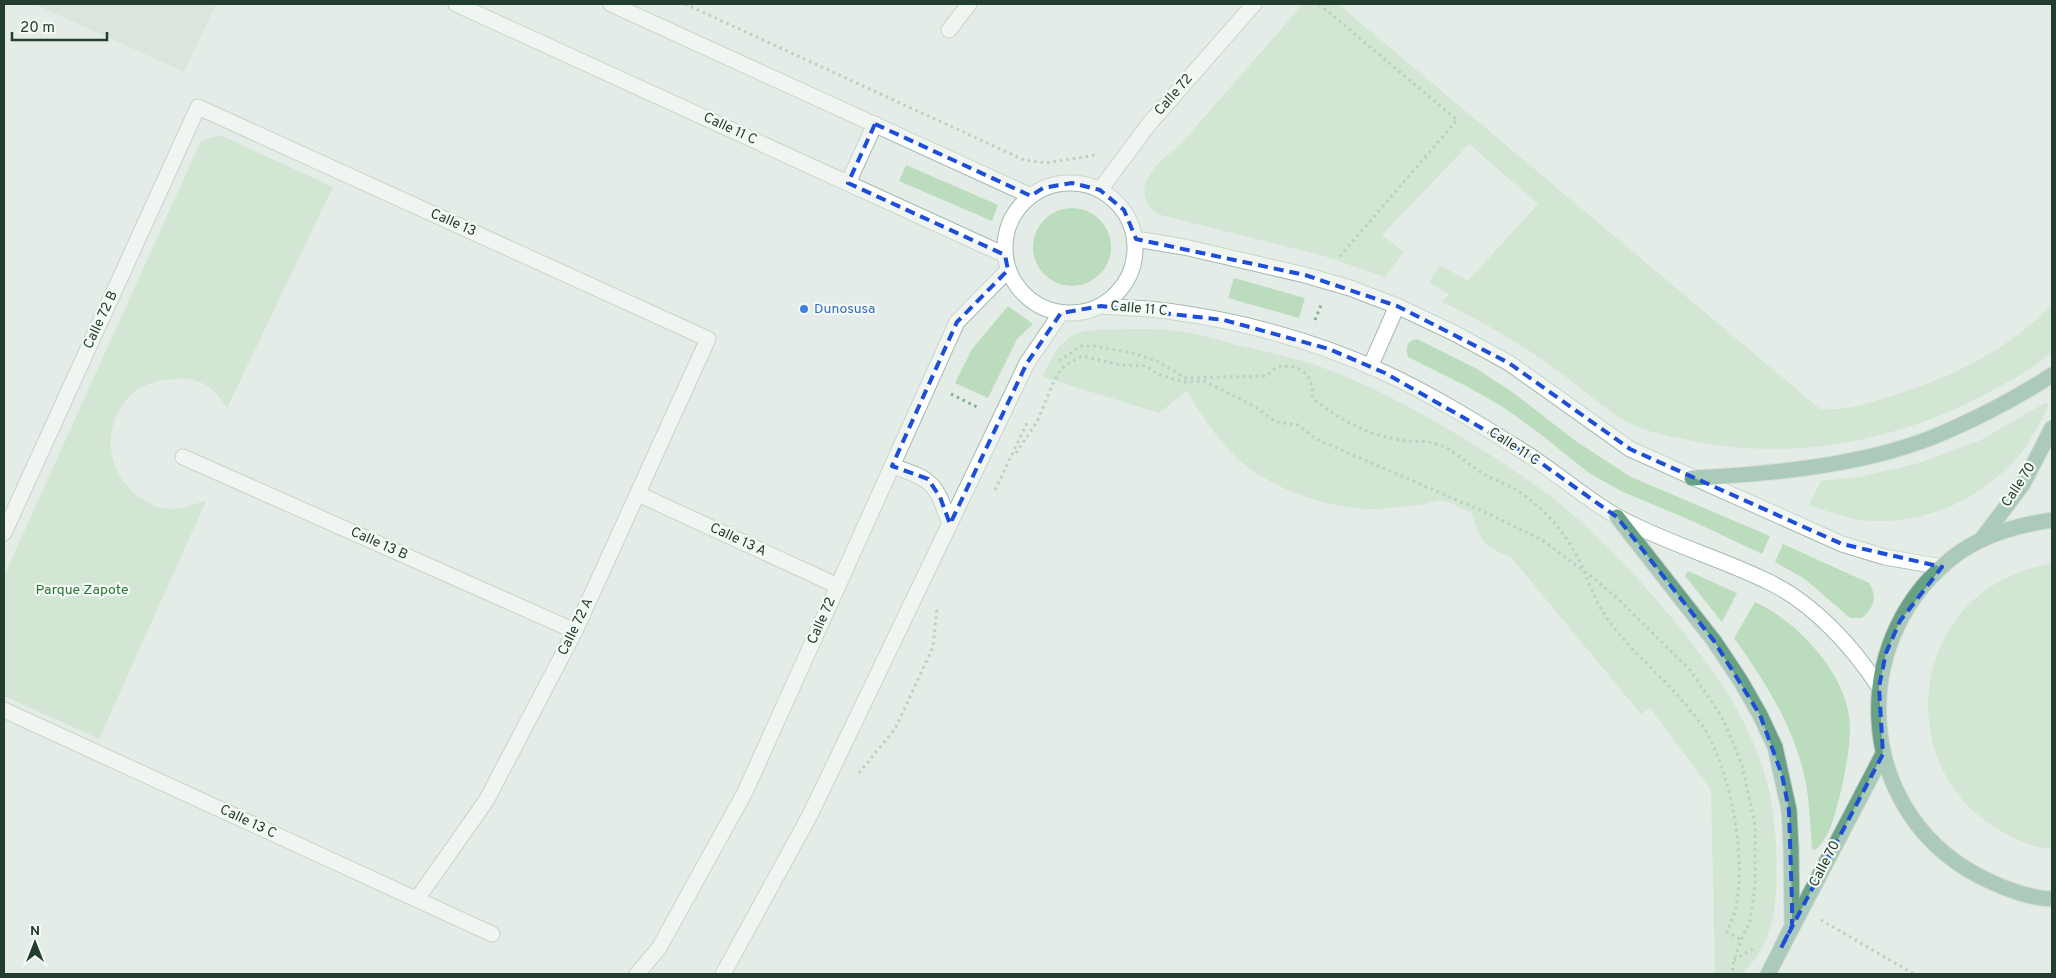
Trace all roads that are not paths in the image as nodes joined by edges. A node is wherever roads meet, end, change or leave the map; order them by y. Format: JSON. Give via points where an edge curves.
{"nodes":[{"id":1,"x":456,"y":4,"type":"edge"},
{"id":2,"x":611,"y":4,"type":"edge"},
{"id":3,"x":969,"y":4,"type":"edge"},
{"id":4,"x":1254,"y":4,"type":"edge"},
{"id":5,"x":949,"y":30,"type":"dead end"},
{"id":6,"x":198,"y":108,"type":"joint"},
{"id":7,"x":874,"y":124,"type":"junction"},
{"id":8,"x":848,"y":183,"type":"junction"},
{"id":9,"x":1100,"y":190,"type":"junction"},
{"id":10,"x":1031,"y":196,"type":"junction"},
{"id":11,"x":1136,"y":239,"type":"junction"},
{"id":12,"x":1005,"y":255,"type":"junction"},
{"id":13,"x":1008,"y":270,"type":"junction"},
{"id":14,"x":1101,"y":306,"type":"junction"},
{"id":15,"x":1398,"y":306,"type":"junction"},
{"id":16,"x":1061,"y":313,"type":"junction"},
{"id":17,"x":708,"y":339,"type":"joint"},
{"id":18,"x":1370,"y":367,"type":"junction"},
{"id":19,"x":2052,"y":375,"type":"edge"},
{"id":20,"x":2052,"y":428,"type":"edge"},
{"id":21,"x":183,"y":457,"type":"dead end"},
{"id":22,"x":892,"y":466,"type":"junction"},
{"id":23,"x":1692,"y":478,"type":"junction"},
{"id":24,"x":638,"y":494,"type":"junction"},
{"id":25,"x":1617,"y":517,"type":"junction"},
{"id":26,"x":2052,"y":520,"type":"edge"},
{"id":27,"x":950,"y":524,"type":"junction"},
{"id":28,"x":4,"y":533,"type":"edge"},
{"id":29,"x":1981,"y":540,"type":"junction"},
{"id":30,"x":1942,"y":567,"type":"junction"},
{"id":31,"x":838,"y":586,"type":"junction"},
{"id":32,"x":575,"y":631,"type":"junction"},
{"id":33,"x":1879,"y":686,"type":"junction"},
{"id":34,"x":4,"y":710,"type":"edge"},
{"id":35,"x":1883,"y":754,"type":"junction"},
{"id":36,"x":417,"y":899,"type":"junction"},
{"id":37,"x":2052,"y":899,"type":"edge"},
{"id":38,"x":492,"y":934,"type":"dead end"},
{"id":39,"x":1781,"y":948,"type":"junction"},
{"id":40,"x":637,"y":974,"type":"edge"},
{"id":41,"x":723,"y":974,"type":"edge"},
{"id":42,"x":1768,"y":974,"type":"edge"}],
"edges":[{"from":1,"to":8,"type":"main road","name":"Calle 11 C"},
{"from":2,"to":7,"type":"main road"},
{"from":3,"to":5,"type":"main road"},
{"from":4,"to":9,"type":"main road","name":"Calle 72","via":[[1149,124]]},
{"from":6,"to":17,"type":"main road","name":"Calle 13"},
{"from":6,"to":28,"type":"main road","name":"Calle 72 B"},
{"from":7,"to":8,"type":"main road"},
{"from":7,"to":10,"type":"main road"},
{"from":8,"to":12,"type":"main road","name":"Calle 11 C"},
{"from":9,"to":10,"type":"main road","via":[[1072,183],[1043,188]]},
{"from":9,"to":11,"type":"main road","via":[[1114,198],[1124,210]]},
{"from":10,"to":12,"type":"main road","via":[[1010,222],[1005,238]]},
{"from":11,"to":14,"type":"main road","via":[[1136,255],[1125,285]]},
{"from":11,"to":15,"type":"main road","via":[[1221,255],[1330,282]]},
{"from":12,"to":13,"type":"main road"},
{"from":13,"to":16,"type":"main road","via":[[1023,294],[1034,303]]},
{"from":13,"to":22,"type":"main road","name":"Calle 72","via":[[958,322]]},
{"from":14,"to":16,"type":"main road","via":[[1088,312]]},
{"from":14,"to":18,"type":"main road","name":"Calle 11 C","via":[[1224,320],[1329,349]]},
{"from":15,"to":18,"type":"main road"},
{"from":15,"to":23,"type":"main road","via":[[1509,363],[1630,449]]},
{"from":16,"to":27,"type":"main road","via":[[1027,363]]},
{"from":17,"to":24,"type":"main road","name":"Calle 72 A"},
{"from":18,"to":25,"type":"main road","name":"Calle 11 C","via":[[1429,395],[1480,425],[1531,456]]},
{"from":19,"to":23,"type":"main road","via":[[1987,412],[1944,433],[1907,446],[1802,468]]},
{"from":20,"to":29,"type":"main road","name":"Calle 70","via":[[2023,484]]},
{"from":21,"to":32,"type":"main road","name":"Calle 13 B"},
{"from":22,"to":27,"type":"main road","via":[[928,479],[940,497]]},
{"from":22,"to":31,"type":"main road","name":"Calle 72"},
{"from":23,"to":30,"type":"main road","via":[[1842,544],[1885,557]]},
{"from":24,"to":31,"type":"main road","name":"Calle 13 A"},
{"from":24,"to":32,"type":"main road","name":"Calle 72 A"},
{"from":25,"to":33,"type":"main road","name":"Calle 11 C","via":[[1773,584],[1812,610],[1862,660]]},
{"from":25,"to":39,"type":"main road","via":[[1714,641],[1740,680],[1775,746],[1789,810],[1791,858],[1792,926]]},
{"from":26,"to":29,"type":"main road","via":[[2020,525]]},
{"from":27,"to":41,"type":"main road","via":[[810,815]]},
{"from":29,"to":30,"type":"main road"},
{"from":30,"to":33,"type":"main road","via":[[1918,592],[1900,621],[1886,653]]},
{"from":31,"to":40,"type":"main road","name":"Calle 72","via":[[745,792],[659,948]]},
{"from":32,"to":36,"type":"main road","name":"Calle 72 A","via":[[486,801]]},
{"from":33,"to":35,"type":"main road","via":[[1878,721]]},
{"from":34,"to":36,"type":"main road","name":"Calle 13 C"},
{"from":35,"to":37,"type":"main road","via":[[1899,797],[1925,835],[1959,865],[2000,887]]},
{"from":35,"to":39,"type":"main road","name":"Calle 70"},
{"from":36,"to":38,"type":"main road","name":"Calle 13 C"},
{"from":39,"to":42,"type":"main road","name":"Calle 70"}]}
